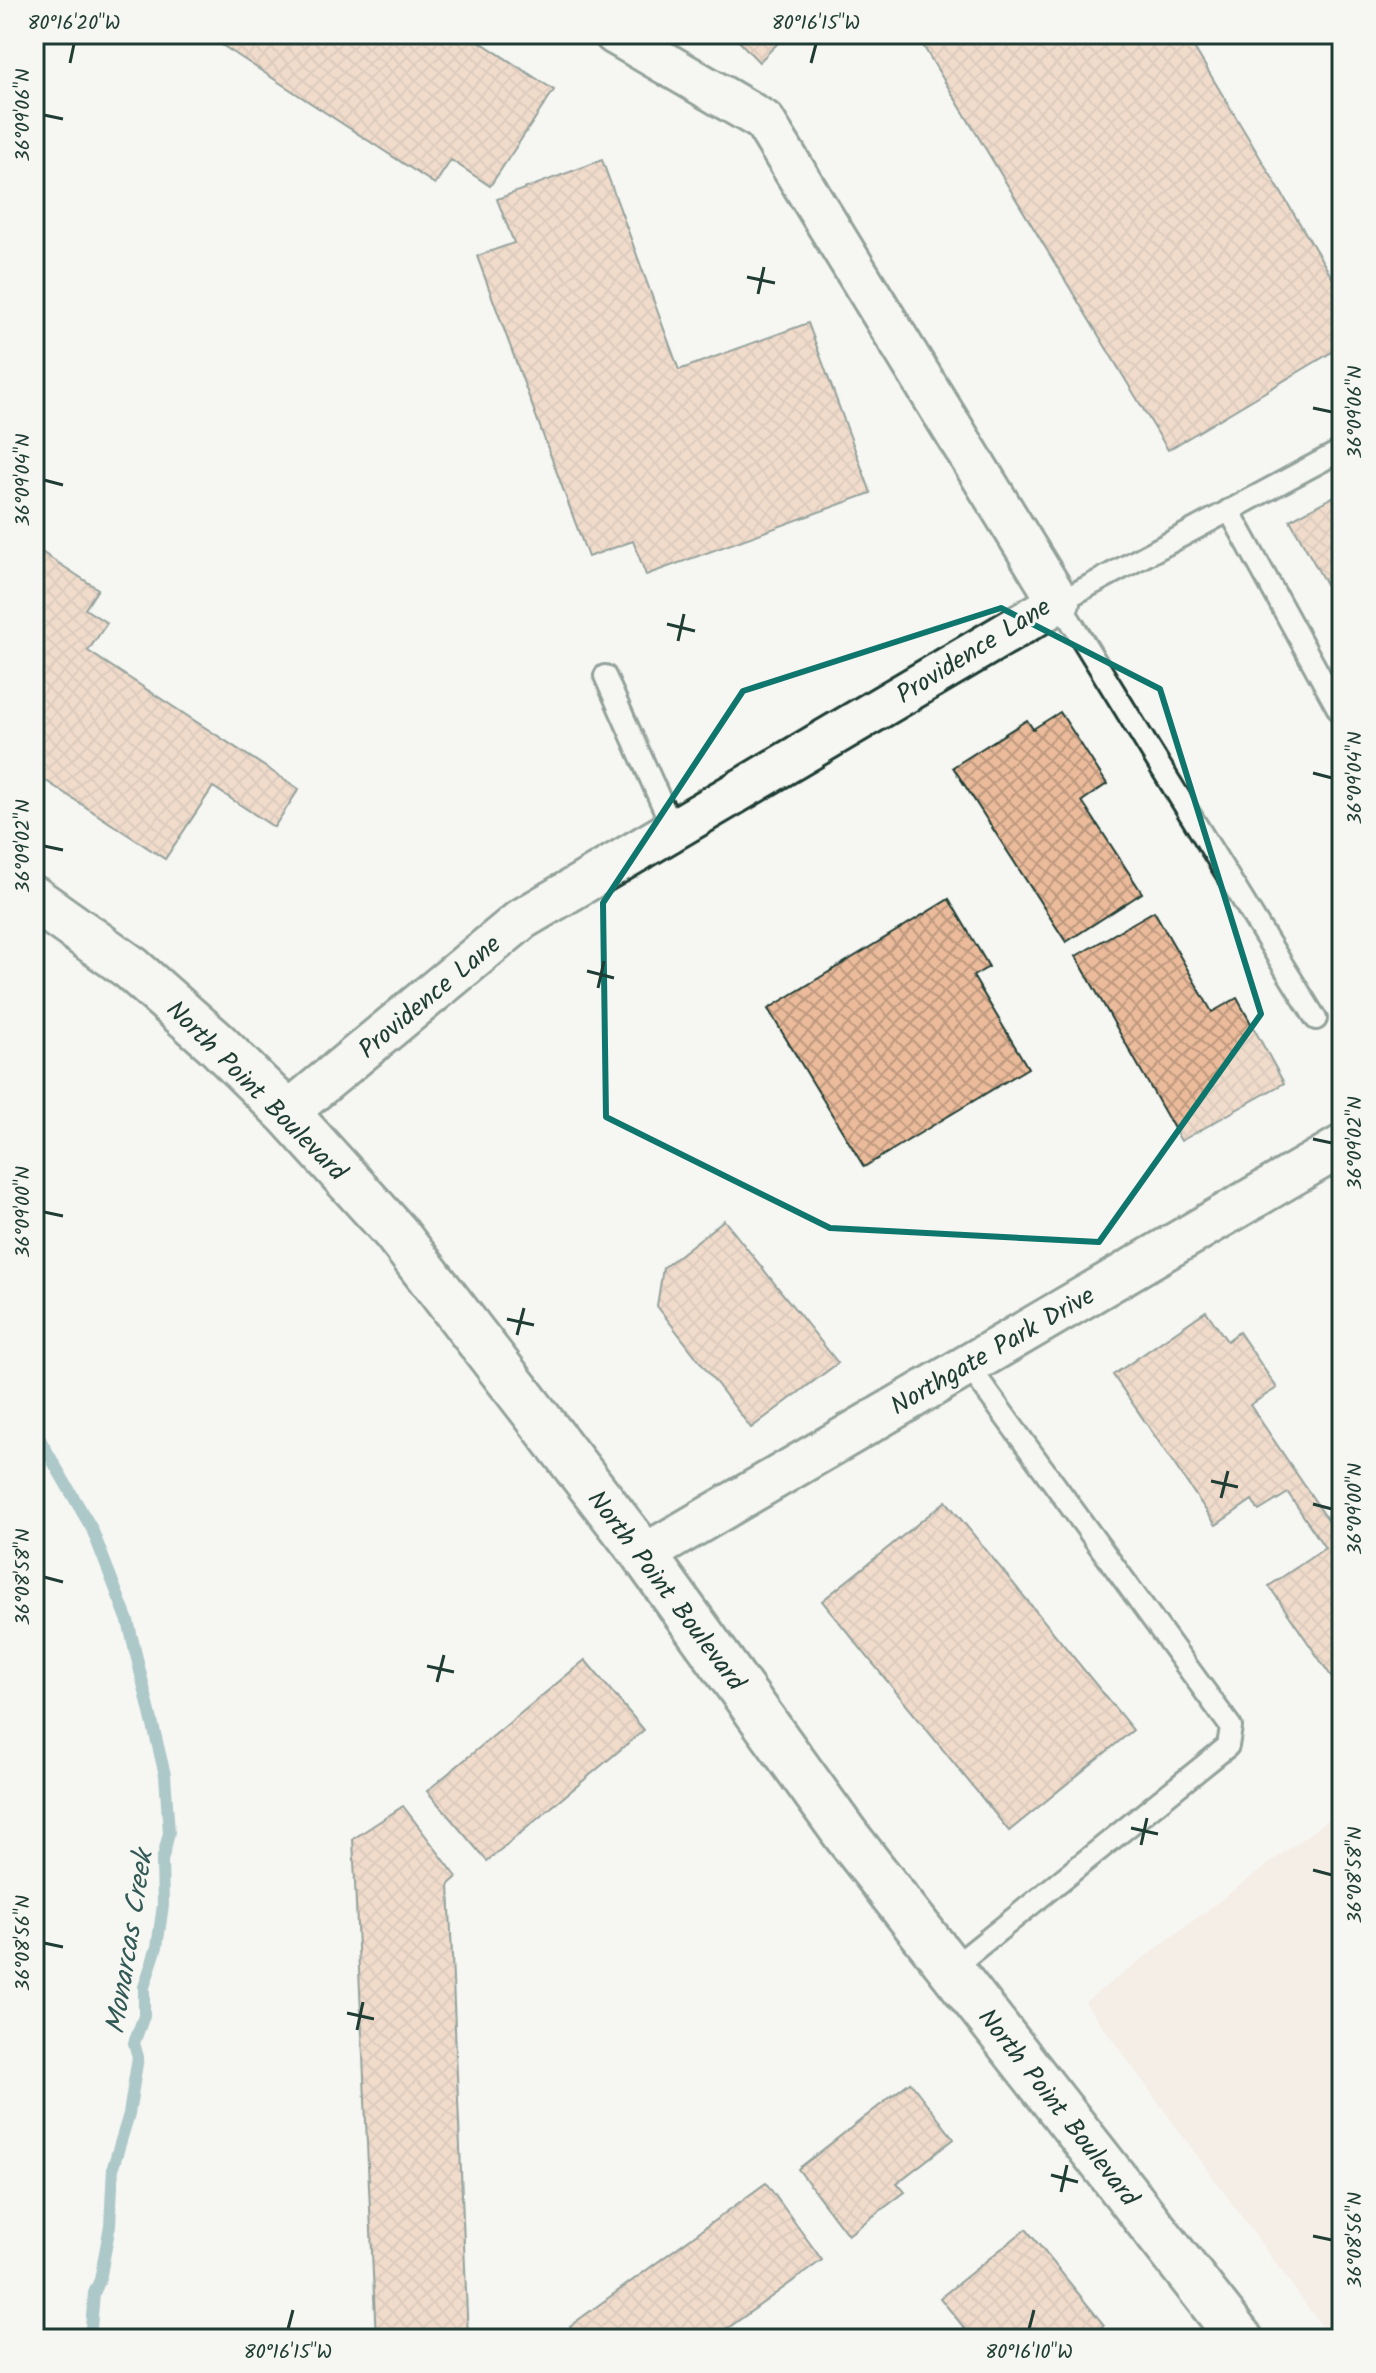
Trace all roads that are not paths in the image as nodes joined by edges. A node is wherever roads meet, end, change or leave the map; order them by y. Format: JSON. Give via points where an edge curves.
{"nodes":[{"id":1,"x":615,"y":34,"type":"edge"},
{"id":2,"x":1342,"y":450,"type":"edge"},
{"id":3,"x":1229,"y":510,"type":"junction"},
{"id":4,"x":1059,"y":602,"type":"junction"},
{"id":5,"x":605,"y":676,"type":"dead end"},
{"id":6,"x":1342,"y":716,"type":"edge"},
{"id":7,"x":673,"y":829,"type":"junction"},
{"id":8,"x":34,"y":899,"type":"edge"},
{"id":9,"x":1316,"y":1019,"type":"dead end"},
{"id":10,"x":287,"y":1113,"type":"junction"},
{"id":11,"x":1342,"y":1146,"type":"edge"},
{"id":12,"x":967,"y":1364,"type":"junction"},
{"id":13,"x":644,"y":1555,"type":"junction"},
{"id":14,"x":951,"y":1969,"type":"junction"},
{"id":15,"x":1240,"y":2339,"type":"edge"}],
"edges":[{"from":1,"to":4,"type":"street","name":"Providence Lane","via":[[764,121]]},
{"from":2,"to":3,"type":"lane"},
{"from":3,"to":4,"type":"lane"},
{"from":3,"to":6,"type":"lane"},
{"from":4,"to":7,"type":"street","name":"Providence Lane"},
{"from":4,"to":9,"type":"lane"},
{"from":5,"to":7,"type":"lane"},
{"from":7,"to":10,"type":"street","name":"Providence Lane","via":[[522,919]]},
{"from":8,"to":10,"type":"main road","name":"North Point Boulevard","via":[[131,968]]},
{"from":10,"to":13,"type":"main road","name":"North Point Boulevard","via":[[395,1232]]},
{"from":11,"to":12,"type":"street","name":"Northgate Park Drive"},
{"from":12,"to":13,"type":"street","name":"Northgate Park Drive"},
{"from":12,"to":14,"type":"lane","via":[[1231,1727],[1232,1738]]},
{"from":13,"to":14,"type":"main road","name":"North Point Boulevard","via":[[846,1835]]},
{"from":14,"to":15,"type":"main road","name":"North Point Boulevard"}]}
